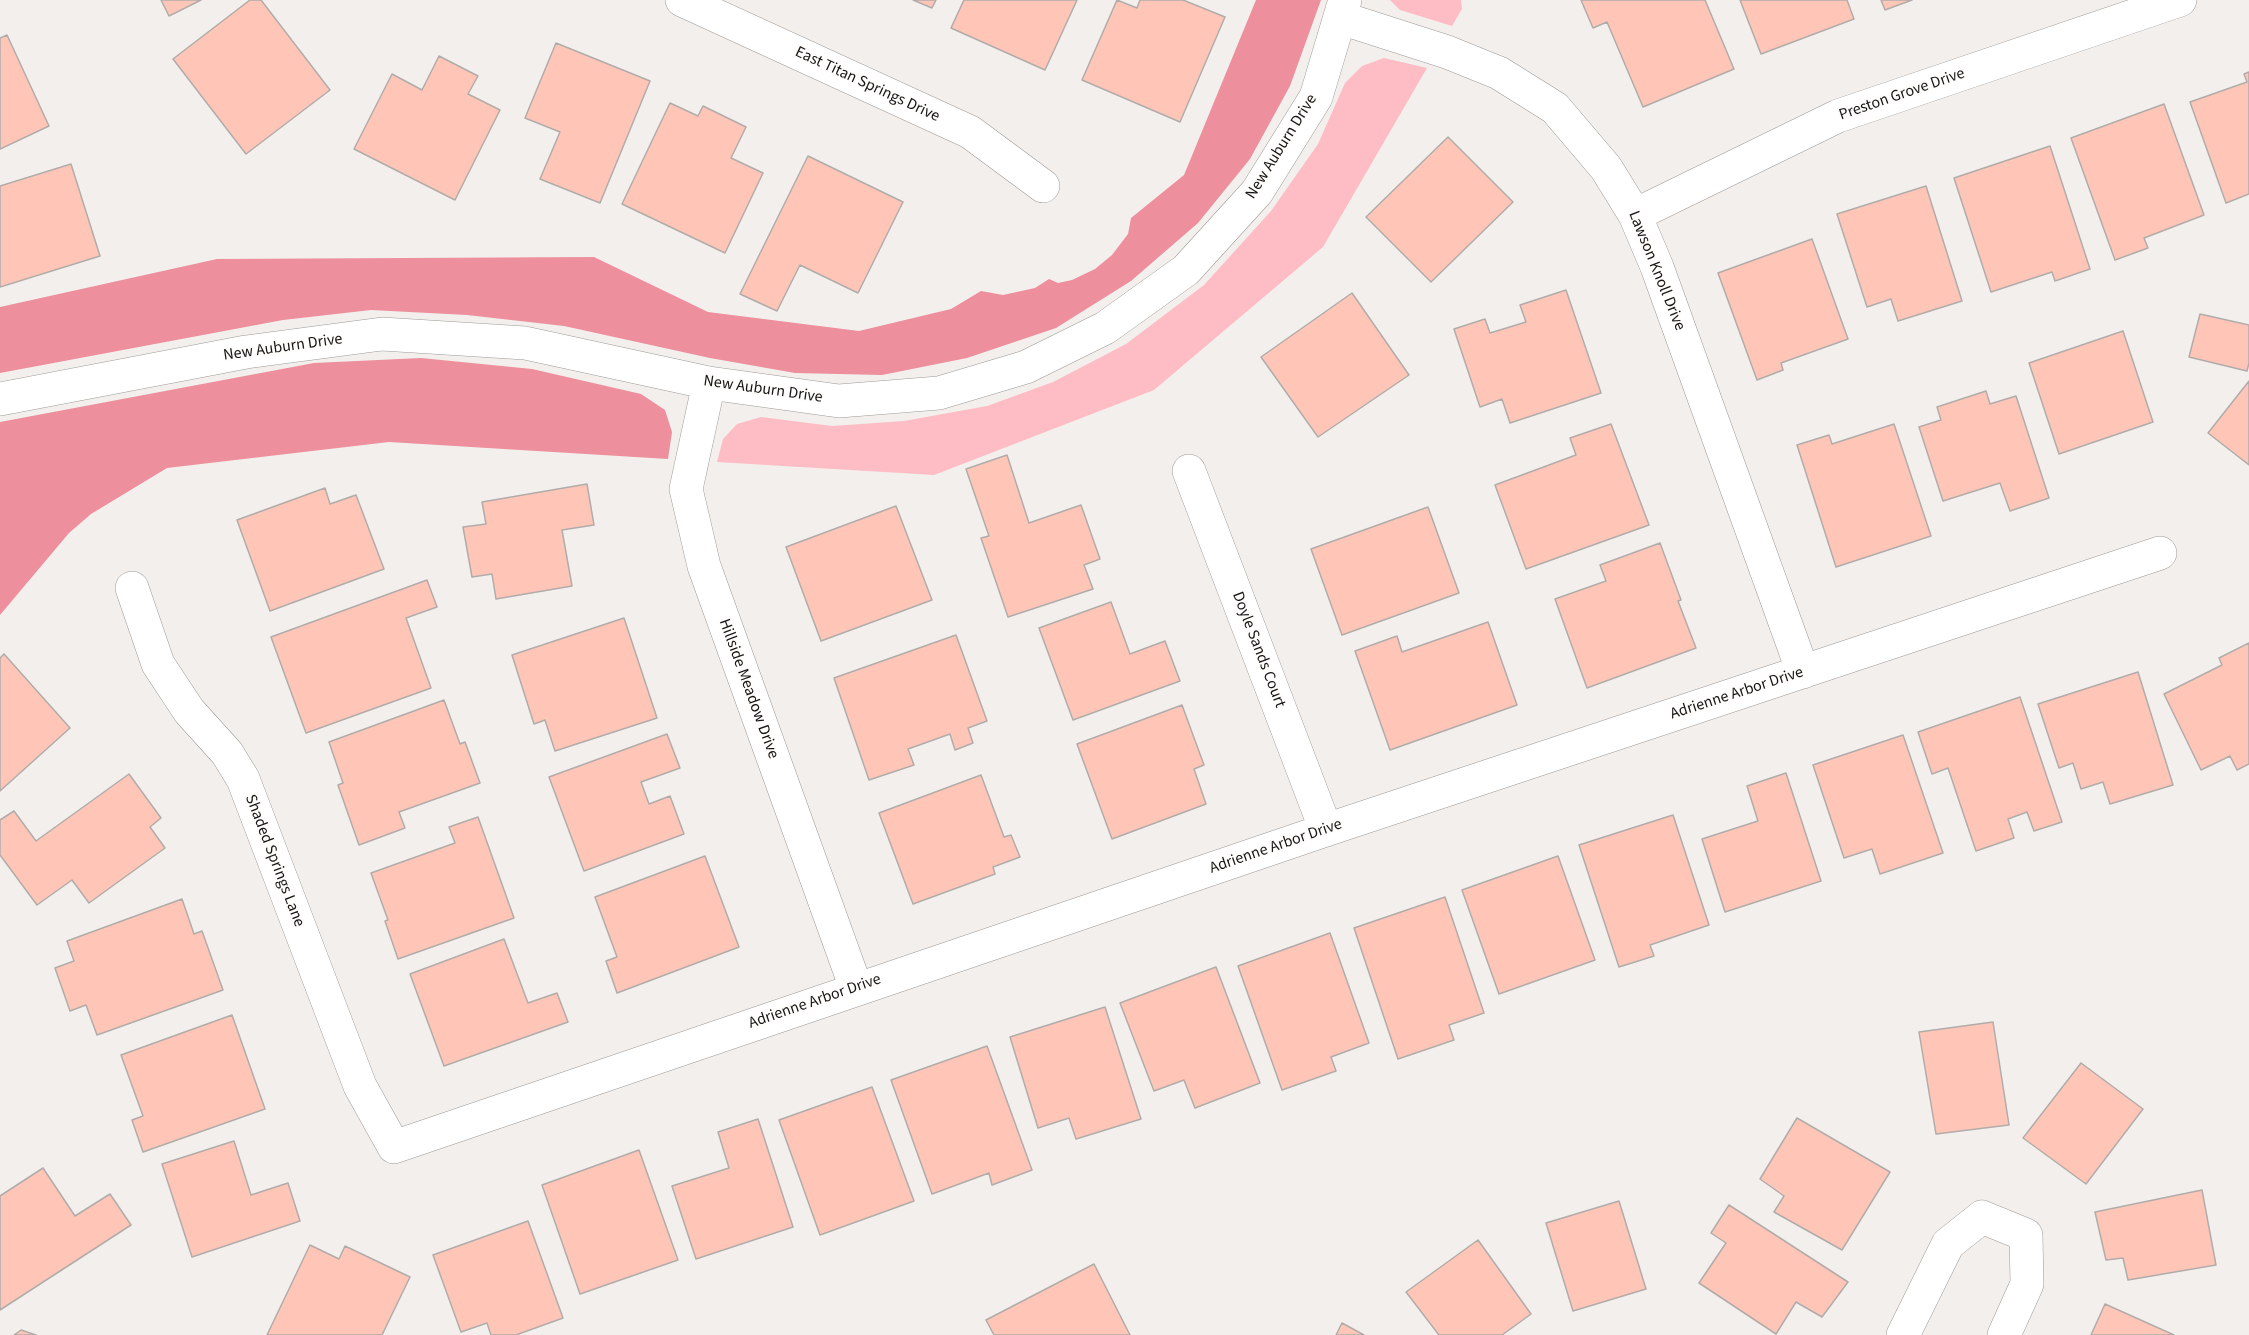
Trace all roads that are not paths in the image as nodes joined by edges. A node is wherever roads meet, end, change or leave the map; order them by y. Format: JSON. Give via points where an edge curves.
{"nodes":[{"id":1,"x":682,"y":0,"type":"edge"},
{"id":2,"x":2180,"y":0,"type":"edge"},
{"id":3,"x":1343,"y":9,"type":"edge"},
{"id":4,"x":1042,"y":186,"type":"dead end"},
{"id":5,"x":1635,"y":215,"type":"junction"},
{"id":6,"x":709,"y":383,"type":"junction"},
{"id":7,"x":0,"y":399,"type":"edge"},
{"id":8,"x":1190,"y":471,"type":"dead end"},
{"id":9,"x":2160,"y":553,"type":"dead end"},
{"id":10,"x":132,"y":588,"type":"dead end"},
{"id":11,"x":1803,"y":672,"type":"junction"},
{"id":12,"x":1326,"y":830,"type":"junction"},
{"id":13,"x":856,"y":988,"type":"junction"},
{"id":14,"x":394,"y":1147,"type":"joint"},
{"id":15,"x":1903,"y":1335,"type":"edge"},
{"id":16,"x":2004,"y":1335,"type":"edge"}],
"edges":[{"from":1,"to":4,"type":"street","name":"East Titan Springs Drive","via":[[970,132]]},
{"from":2,"to":5,"type":"street","name":"Preston Grove Drive","via":[[1838,116]]},
{"from":3,"to":5,"type":"street","name":"Lawson Knoll Drive","via":[[1499,73],[1555,108],[1606,168]]},
{"from":3,"to":6,"type":"street","name":"New Auburn Drive","via":[[1316,97],[1257,192],[1186,270],[1105,328],[1026,367],[939,393],[839,401]]},
{"from":5,"to":11,"type":"street","name":"Lawson Knoll Drive"},
{"from":6,"to":7,"type":"street","name":"New Auburn Drive","via":[[525,343],[382,334],[246,352]]},
{"from":6,"to":13,"type":"street","name":"Hillside Meadow Drive","via":[[686,489],[704,567]]},
{"from":8,"to":12,"type":"street","name":"Doyle Sands Court"},
{"from":9,"to":11,"type":"street","name":"Adrienne Arbor Drive"},
{"from":10,"to":14,"type":"street","name":"Shaded Springs Lane","via":[[158,663],[189,711],[227,753],[243,779],[360,1086]]},
{"from":11,"to":12,"type":"street","name":"Adrienne Arbor Drive"},
{"from":12,"to":13,"type":"street","name":"Adrienne Arbor Drive"},
{"from":13,"to":14,"type":"street","name":"Adrienne Arbor Drive"},
{"from":15,"to":16,"type":"street","via":[[1948,1244],[1982,1217],[2026,1235],[2027,1284]]}]}
